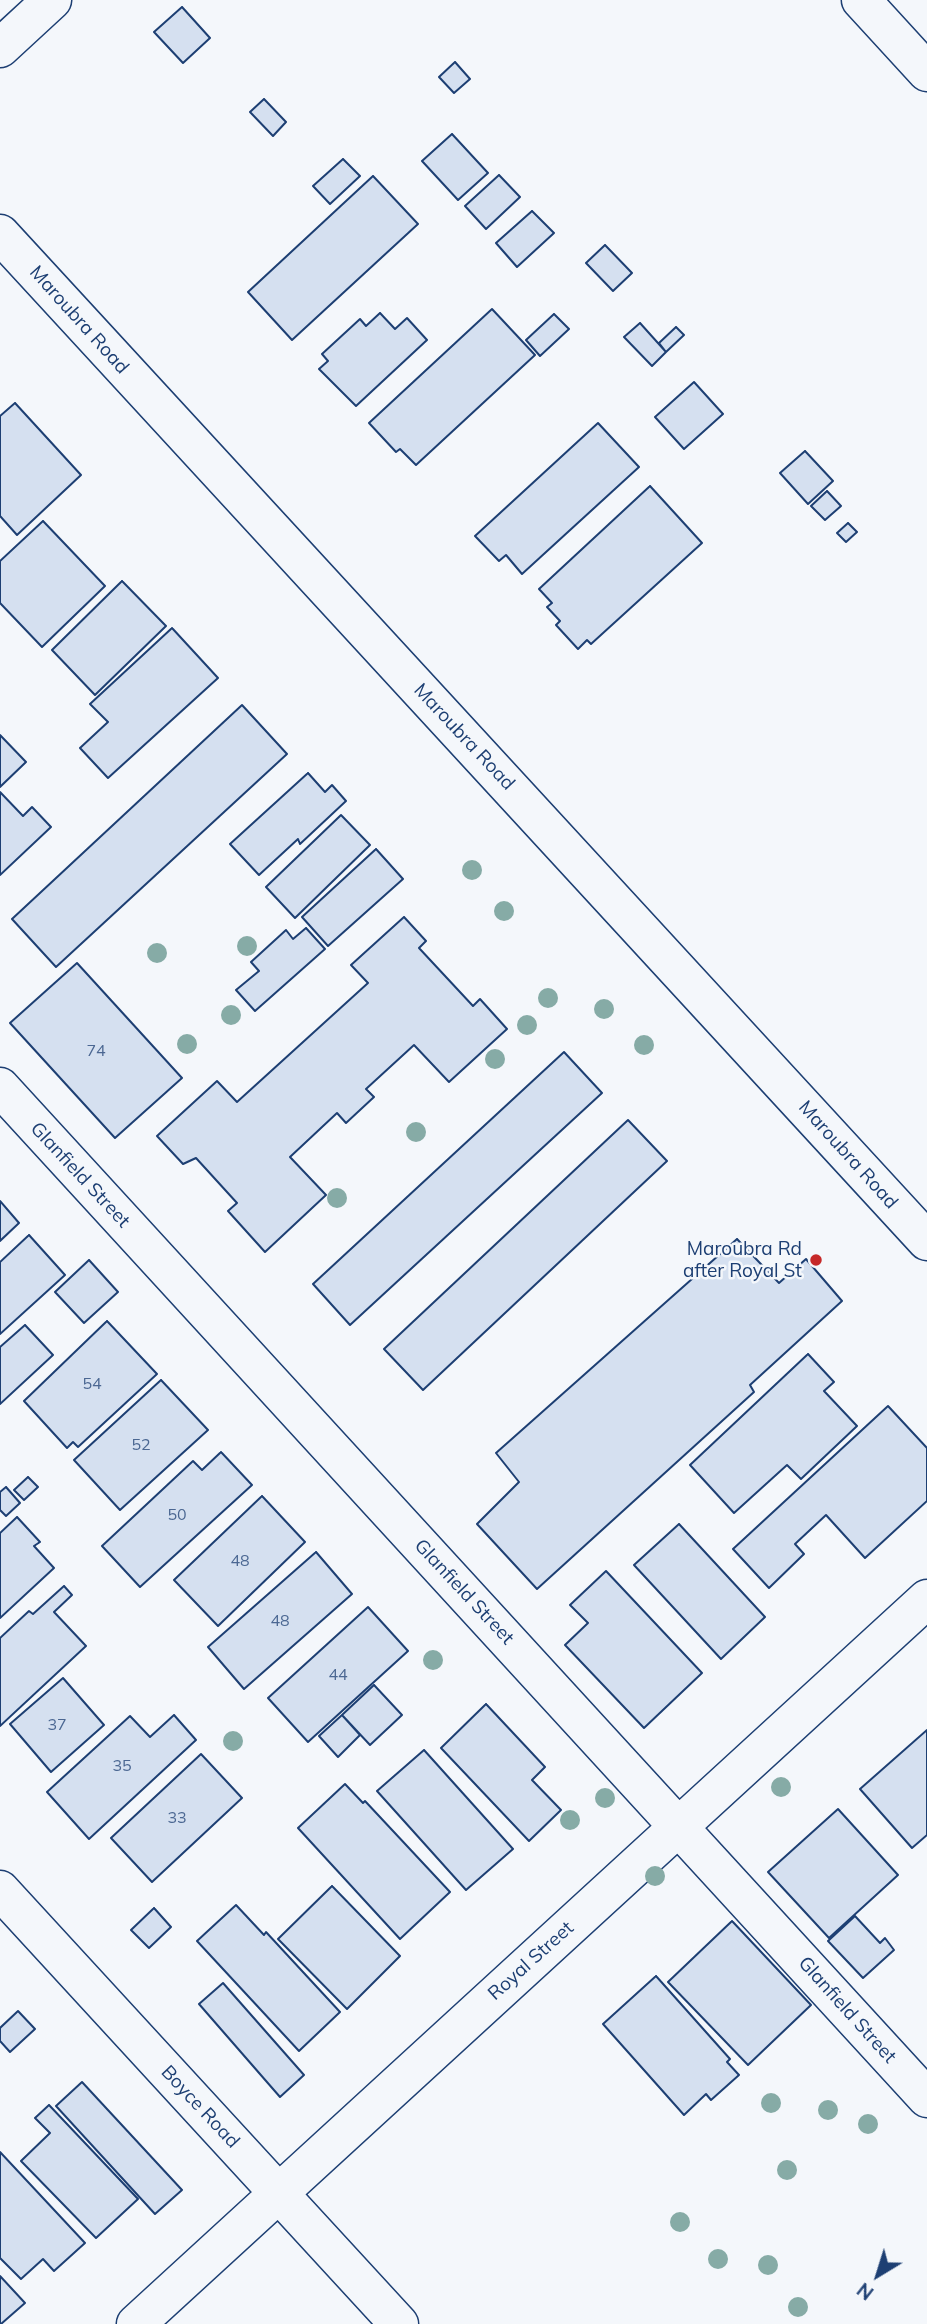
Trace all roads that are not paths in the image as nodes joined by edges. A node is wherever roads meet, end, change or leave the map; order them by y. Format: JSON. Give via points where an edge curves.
{"nodes":[{"id":1,"x":52,"y":0,"type":"edge"},
{"id":2,"x":861,"y":0,"type":"edge"},
{"id":3,"x":0,"y":48,"type":"edge"},
{"id":4,"x":927,"y":72,"type":"edge"},
{"id":5,"x":0,"y":234,"type":"edge"},
{"id":6,"x":0,"y":1087,"type":"edge"},
{"id":7,"x":927,"y":1241,"type":"edge"},
{"id":8,"x":927,"y":1599,"type":"edge"},
{"id":9,"x":678,"y":1826,"type":"junction"},
{"id":10,"x":0,"y":1889,"type":"edge"},
{"id":11,"x":927,"y":2098,"type":"edge"},
{"id":12,"x":279,"y":2192,"type":"junction"},
{"id":13,"x":136,"y":2324,"type":"edge"},
{"id":14,"x":400,"y":2324,"type":"edge"}],
"edges":[{"from":1,"to":3,"type":"street"},
{"from":2,"to":4,"type":"street"},
{"from":5,"to":7,"type":"street","name":"Maroubra Road"},
{"from":6,"to":9,"type":"street","name":"Glanfield Street"},
{"from":8,"to":9,"type":"street","name":"Royal Street"},
{"from":9,"to":11,"type":"street","name":"Glanfield Street"},
{"from":9,"to":12,"type":"street","name":"Royal Street"},
{"from":10,"to":12,"type":"street","name":"Boyce Road"},
{"from":12,"to":13,"type":"street","name":"Royal Street"},
{"from":12,"to":14,"type":"street","name":"Boyce Road"}]}
